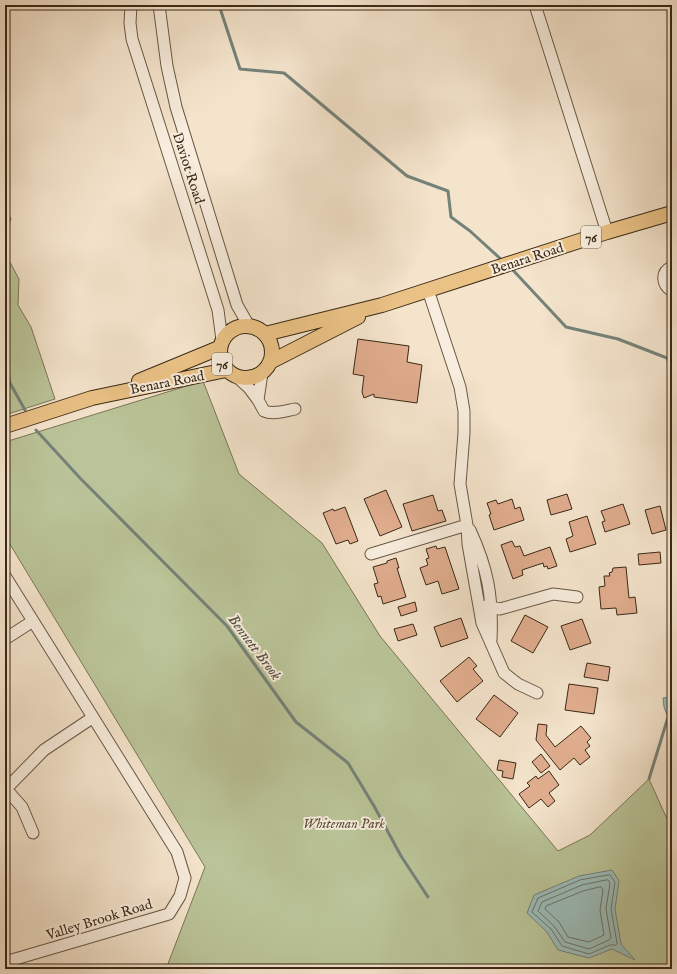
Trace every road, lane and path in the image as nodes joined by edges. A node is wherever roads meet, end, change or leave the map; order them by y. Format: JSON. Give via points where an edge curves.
{"nodes":[{"id":1,"x":131,"y":5,"type":"edge"},
{"id":2,"x":159,"y":5,"type":"edge"},
{"id":3,"x":535,"y":5,"type":"edge"},
{"id":4,"x":672,"y":213,"type":"edge"},
{"id":5,"x":607,"y":232,"type":"junction"},
{"id":6,"x":672,"y":267,"type":"edge"},
{"id":7,"x":428,"y":290,"type":"junction"},
{"id":8,"x":672,"y":291,"type":"edge"},
{"id":9,"x":382,"y":305,"type":"junction"},
{"id":10,"x":249,"y":326,"type":"junction"},
{"id":11,"x":265,"y":334,"type":"junction"},
{"id":12,"x":221,"y":344,"type":"junction"},
{"id":13,"x":266,"y":368,"type":"junction"},
{"id":14,"x":232,"y":374,"type":"junction"},
{"id":15,"x":109,"y":394,"type":"junction"},
{"id":16,"x":258,"y":400,"type":"junction"},
{"id":17,"x":295,"y":409,"type":"dead end"},
{"id":18,"x":5,"y":426,"type":"edge"},
{"id":19,"x":467,"y":524,"type":"junction"},
{"id":20,"x":371,"y":554,"type":"dead end"},
{"id":21,"x":5,"y":576,"type":"edge"},
{"id":22,"x":577,"y":596,"type":"dead end"},
{"id":23,"x":479,"y":604,"type":"junction"},
{"id":24,"x":492,"y":607,"type":"junction"},
{"id":25,"x":33,"y":621,"type":"junction"},
{"id":26,"x":5,"y":639,"type":"edge"},
{"id":27,"x":491,"y":642,"type":"junction"},
{"id":28,"x":537,"y":693,"type":"dead end"},
{"id":29,"x":92,"y":718,"type":"junction"},
{"id":30,"x":6,"y":790,"type":"edge"},
{"id":31,"x":34,"y":833,"type":"dead end"},
{"id":32,"x":5,"y":962,"type":"edge"}],
"edges":[{"from":1,"to":12,"type":"street","name":"Daviot Road","via":[[132,39],[218,310]]},
{"from":2,"to":10,"type":"street","name":"Daviot Road","via":[[167,66],[181,125],[237,305]]},
{"from":3,"to":5,"type":"street"},
{"from":4,"to":5,"type":"main road","name":"Benara Road","number":"76"},
{"from":5,"to":7,"type":"main road","name":"Benara Road","number":"76"},
{"from":6,"to":8,"type":"street","via":[[666,270],[664,284]]},
{"from":7,"to":9,"type":"main road","name":"Benara Road","number":"76"},
{"from":7,"to":19,"type":"street","via":[[460,387],[464,411],[460,484]]},
{"from":9,"to":11,"type":"main road","name":"Benara Road","number":"76"},
{"from":9,"to":13,"type":"main road","name":"Benara Road","number":"76"},
{"from":10,"to":11,"type":"main road"},
{"from":10,"to":12,"type":"main road","number":"76","via":[[233,329]]},
{"from":11,"to":13,"type":"main road","via":[[272,348],[272,355]]},
{"from":12,"to":14,"type":"main road","number":"76","via":[[219,356],[222,364]]},
{"from":12,"to":15,"type":"main road","name":"Benara Road","number":"76"},
{"from":13,"to":14,"type":"main road","number":"76","via":[[254,377],[246,379]]},
{"from":13,"to":16,"type":"street"},
{"from":14,"to":15,"type":"main road","name":"Benara Road","number":"76"},
{"from":14,"to":16,"type":"street","via":[[249,388]]},
{"from":15,"to":18,"type":"main road","name":"Benara Road","number":"76"},
{"from":16,"to":17,"type":"street","via":[[261,408],[268,412]]},
{"from":19,"to":20,"type":"street"},
{"from":19,"to":23,"type":"street"},
{"from":19,"to":24,"type":"street","via":[[488,581]]},
{"from":21,"to":25,"type":"street","name":"Valley Brook Road"},
{"from":22,"to":24,"type":"street","via":[[553,594],[500,609]]},
{"from":23,"to":24,"type":"street"},
{"from":23,"to":27,"type":"street","via":[[482,624]]},
{"from":24,"to":27,"type":"street"},
{"from":25,"to":26,"type":"street"},
{"from":25,"to":29,"type":"street","name":"Valley Brook Road"},
{"from":27,"to":28,"type":"street","via":[[504,673],[518,684]]},
{"from":29,"to":30,"type":"street","via":[[44,750]]},
{"from":29,"to":32,"type":"street","name":"Valley Brook Road","via":[[177,852],[185,878],[180,896],[169,914]]},
{"from":30,"to":31,"type":"street","via":[[22,807]]}]}
